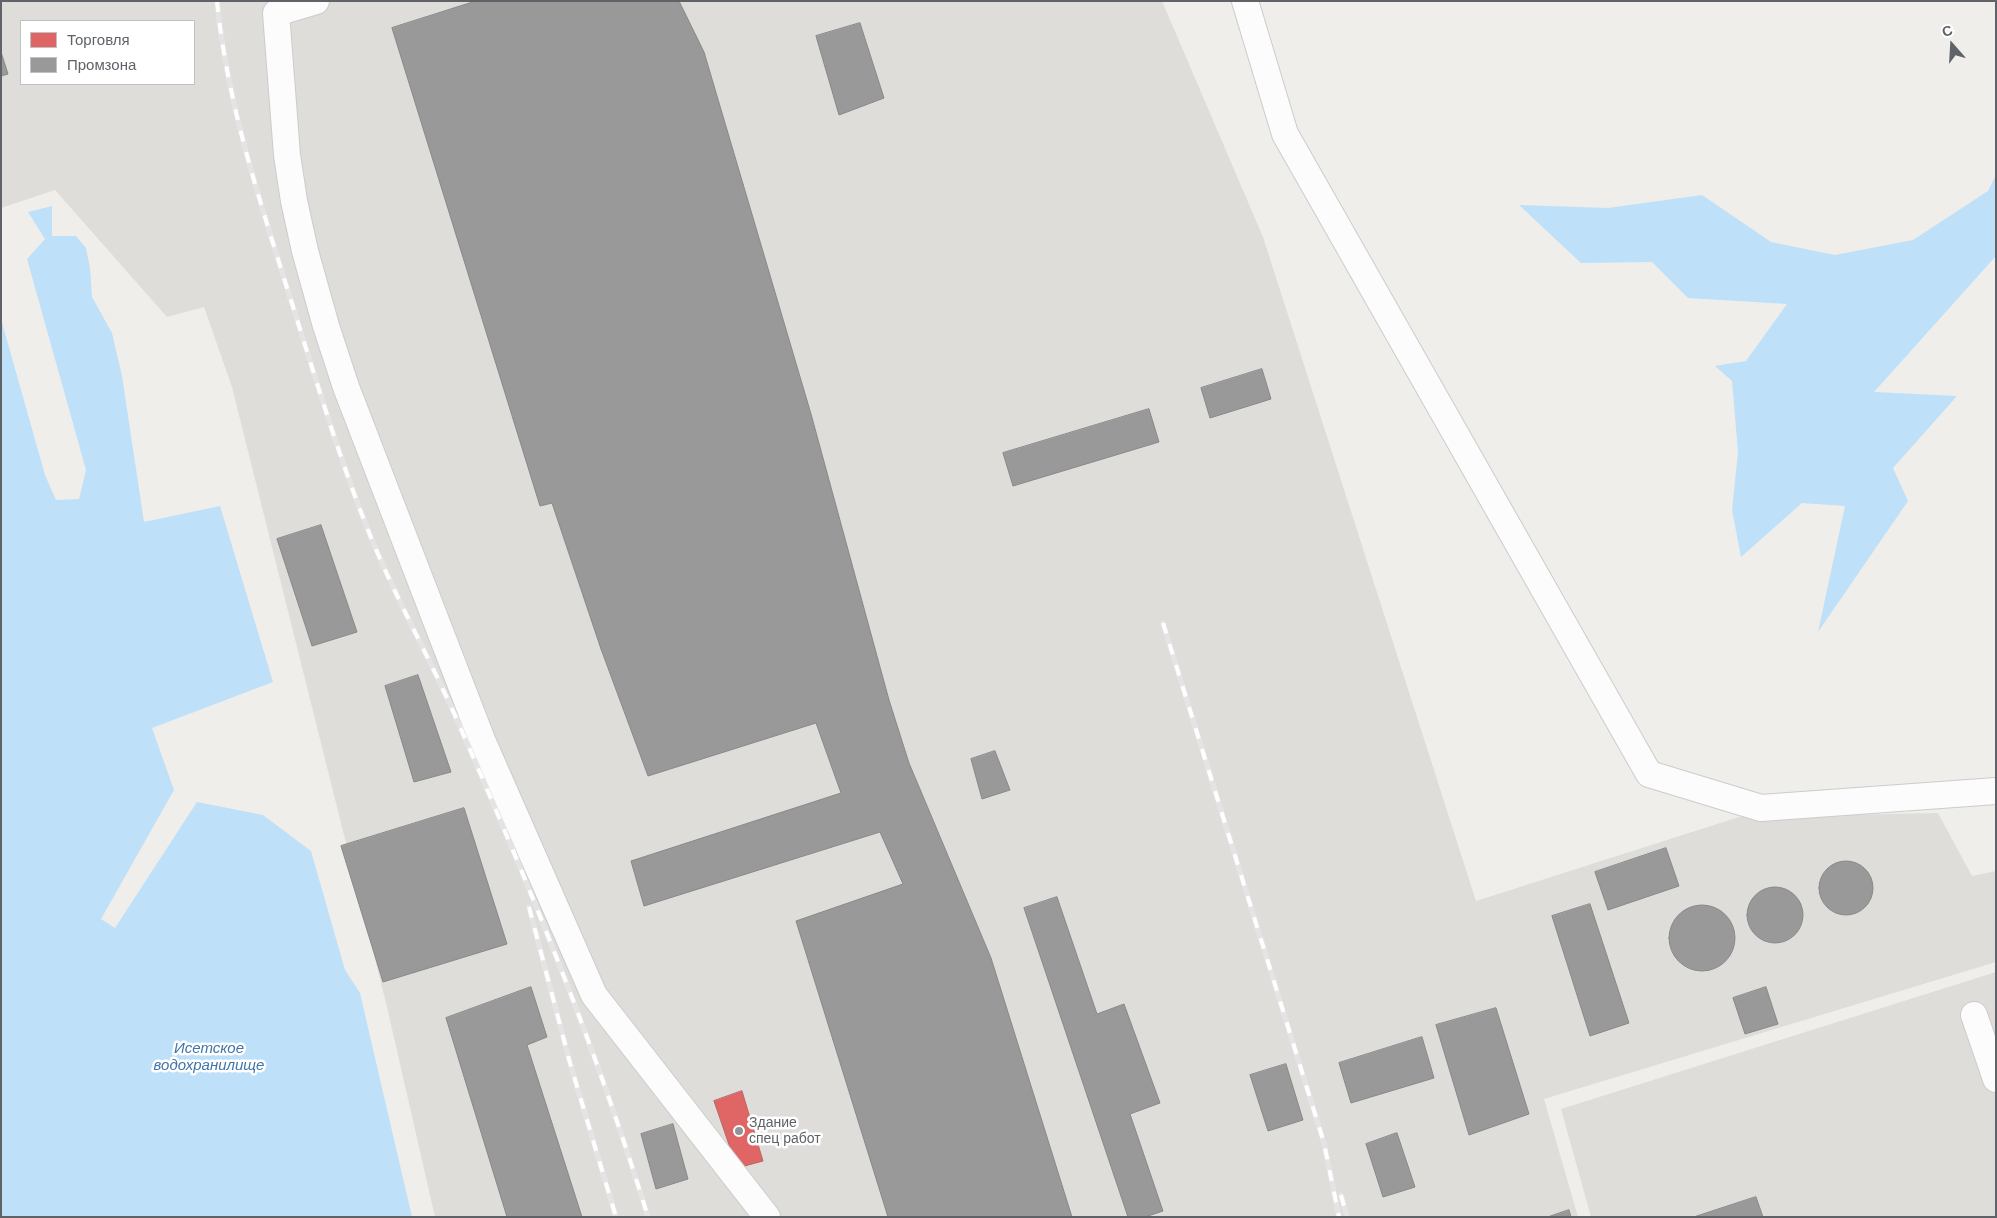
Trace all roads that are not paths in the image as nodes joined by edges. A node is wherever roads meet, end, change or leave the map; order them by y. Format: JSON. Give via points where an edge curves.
{"nodes":[{"id":1,"x":316,"y":1,"type":"edge"},
{"id":2,"x":1245,"y":1,"type":"edge"},
{"id":3,"x":274,"y":7,"type":"edge"},
{"id":4,"x":1996,"y":791,"type":"edge"},
{"id":5,"x":1974,"y":1015,"type":"dead end"},
{"id":6,"x":1996,"y":1079,"type":"edge"},
{"id":7,"x":767,"y":1217,"type":"edge"}],
"edges":[{"from":1,"to":3,"type":"lane"},
{"from":2,"to":4,"type":"lane","via":[[1285,134],[1650,774],[1761,808]]},
{"from":3,"to":7,"type":"lane","via":[[293,192],[326,326],[346,387],[482,740],[594,995]]},
{"from":5,"to":6,"type":"lane"}]}
